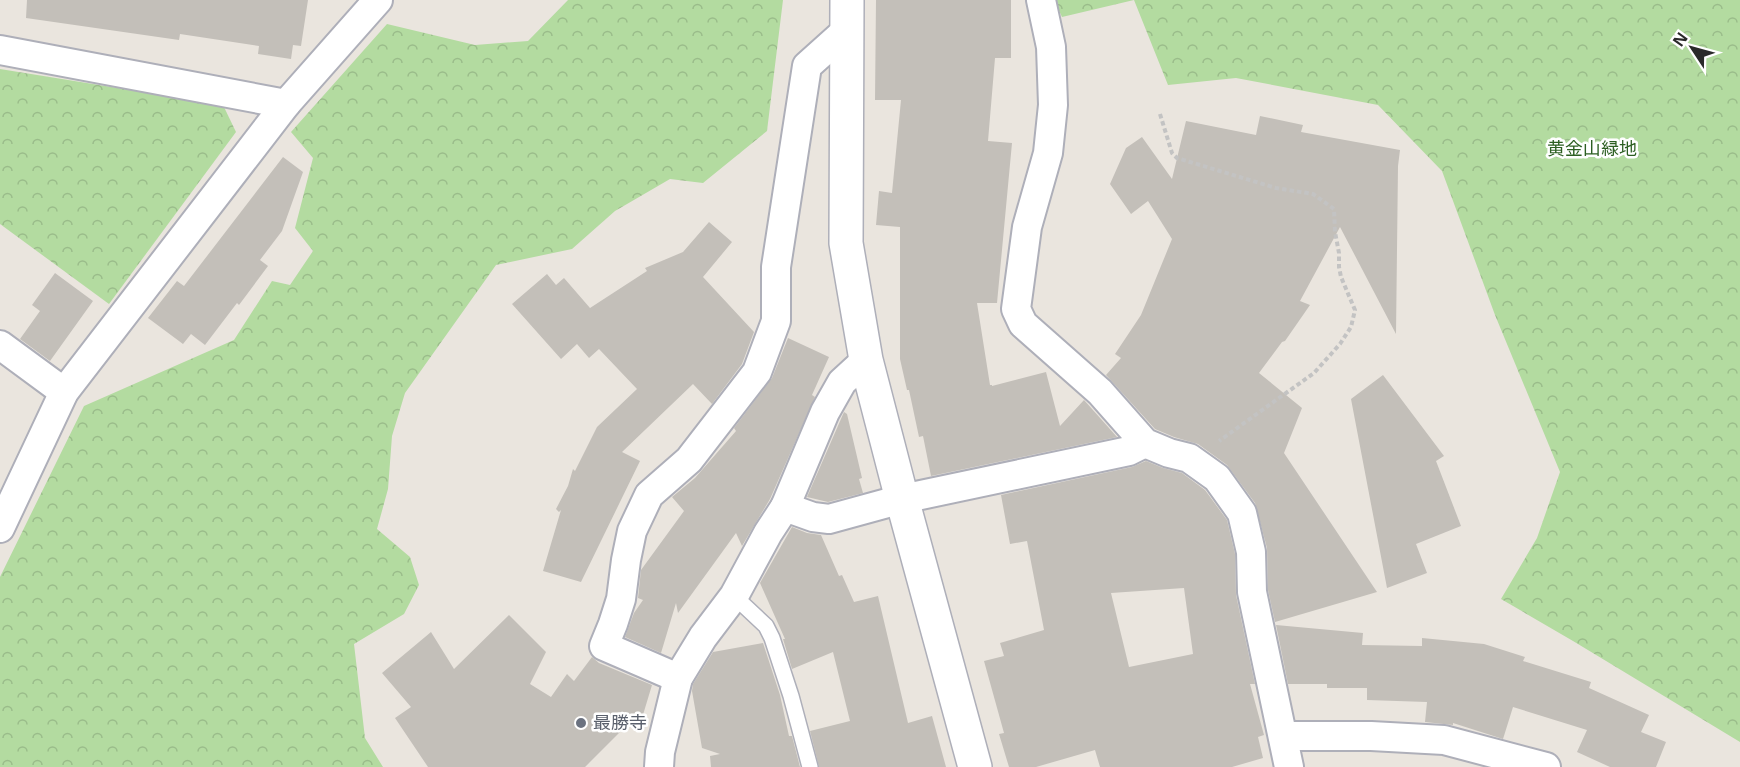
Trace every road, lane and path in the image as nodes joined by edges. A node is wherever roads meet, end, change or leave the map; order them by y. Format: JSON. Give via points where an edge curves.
{"nodes":[{"id":1,"x":378,"y":0,"type":"edge"},
{"id":2,"x":1041,"y":0,"type":"edge"},
{"id":3,"x":846,"y":16,"type":"edge"},
{"id":4,"x":0,"y":50,"type":"edge"},
{"id":5,"x":286,"y":104,"type":"junction"},
{"id":6,"x":1160,"y":114,"type":"dead end"},
{"id":7,"x":0,"y":345,"type":"edge"},
{"id":8,"x":866,"y":360,"type":"junction"},
{"id":9,"x":64,"y":392,"type":"junction"},
{"id":10,"x":1145,"y":443,"type":"junction"},
{"id":11,"x":1189,"y":458,"type":"junction"},
{"id":12,"x":902,"y":499,"type":"junction"},
{"id":13,"x":785,"y":507,"type":"junction"},
{"id":14,"x":0,"y":528,"type":"edge"},
{"id":15,"x":734,"y":596,"type":"junction"},
{"id":16,"x":678,"y":678,"type":"junction"},
{"id":17,"x":1283,"y":736,"type":"junction"},
{"id":18,"x":1444,"y":753,"type":"edge"},
{"id":19,"x":659,"y":767,"type":"edge"},
{"id":20,"x":810,"y":767,"type":"edge"},
{"id":21,"x":975,"y":767,"type":"edge"},
{"id":22,"x":1289,"y":767,"type":"edge"},
{"id":23,"x":1546,"y":767,"type":"edge"}],
"edges":[{"from":1,"to":5,"type":"street"},
{"from":2,"to":10,"type":"street","via":[[1051,47],[1053,105],[1048,153],[1027,227],[1016,309],[1023,324],[1100,392]]},
{"from":3,"to":8,"type":"street","via":[[846,243]]},
{"from":3,"to":16,"type":"street","via":[[807,66],[776,267],[776,321],[757,372],[689,460],[649,495],[632,531],[621,599],[603,646]]},
{"from":4,"to":5,"type":"street"},
{"from":5,"to":9,"type":"street"},
{"from":6,"to":11,"type":"path","via":[[1177,158],[1276,188],[1313,194],[1334,209],[1341,277],[1355,310],[1351,327],[1340,344],[1314,373],[1208,451]]},
{"from":7,"to":9,"type":"street"},
{"from":8,"to":12,"type":"street"},
{"from":8,"to":13,"type":"street","via":[[842,382],[825,412]]},
{"from":9,"to":14,"type":"street"},
{"from":10,"to":11,"type":"street"},
{"from":10,"to":12,"type":"street","via":[[1129,451]]},
{"from":11,"to":17,"type":"street","via":[[1216,478],[1242,513],[1251,552],[1252,592]]},
{"from":12,"to":13,"type":"street","via":[[830,519]]},
{"from":12,"to":21,"type":"street"},
{"from":13,"to":15,"type":"street"},
{"from":15,"to":16,"type":"street"},
{"from":15,"to":20,"type":"lane","via":[[766,626],[772,638]]},
{"from":16,"to":19,"type":"street"},
{"from":17,"to":18,"type":"street","via":[[1371,736]]},
{"from":17,"to":22,"type":"street"},
{"from":18,"to":23,"type":"street"}]}
